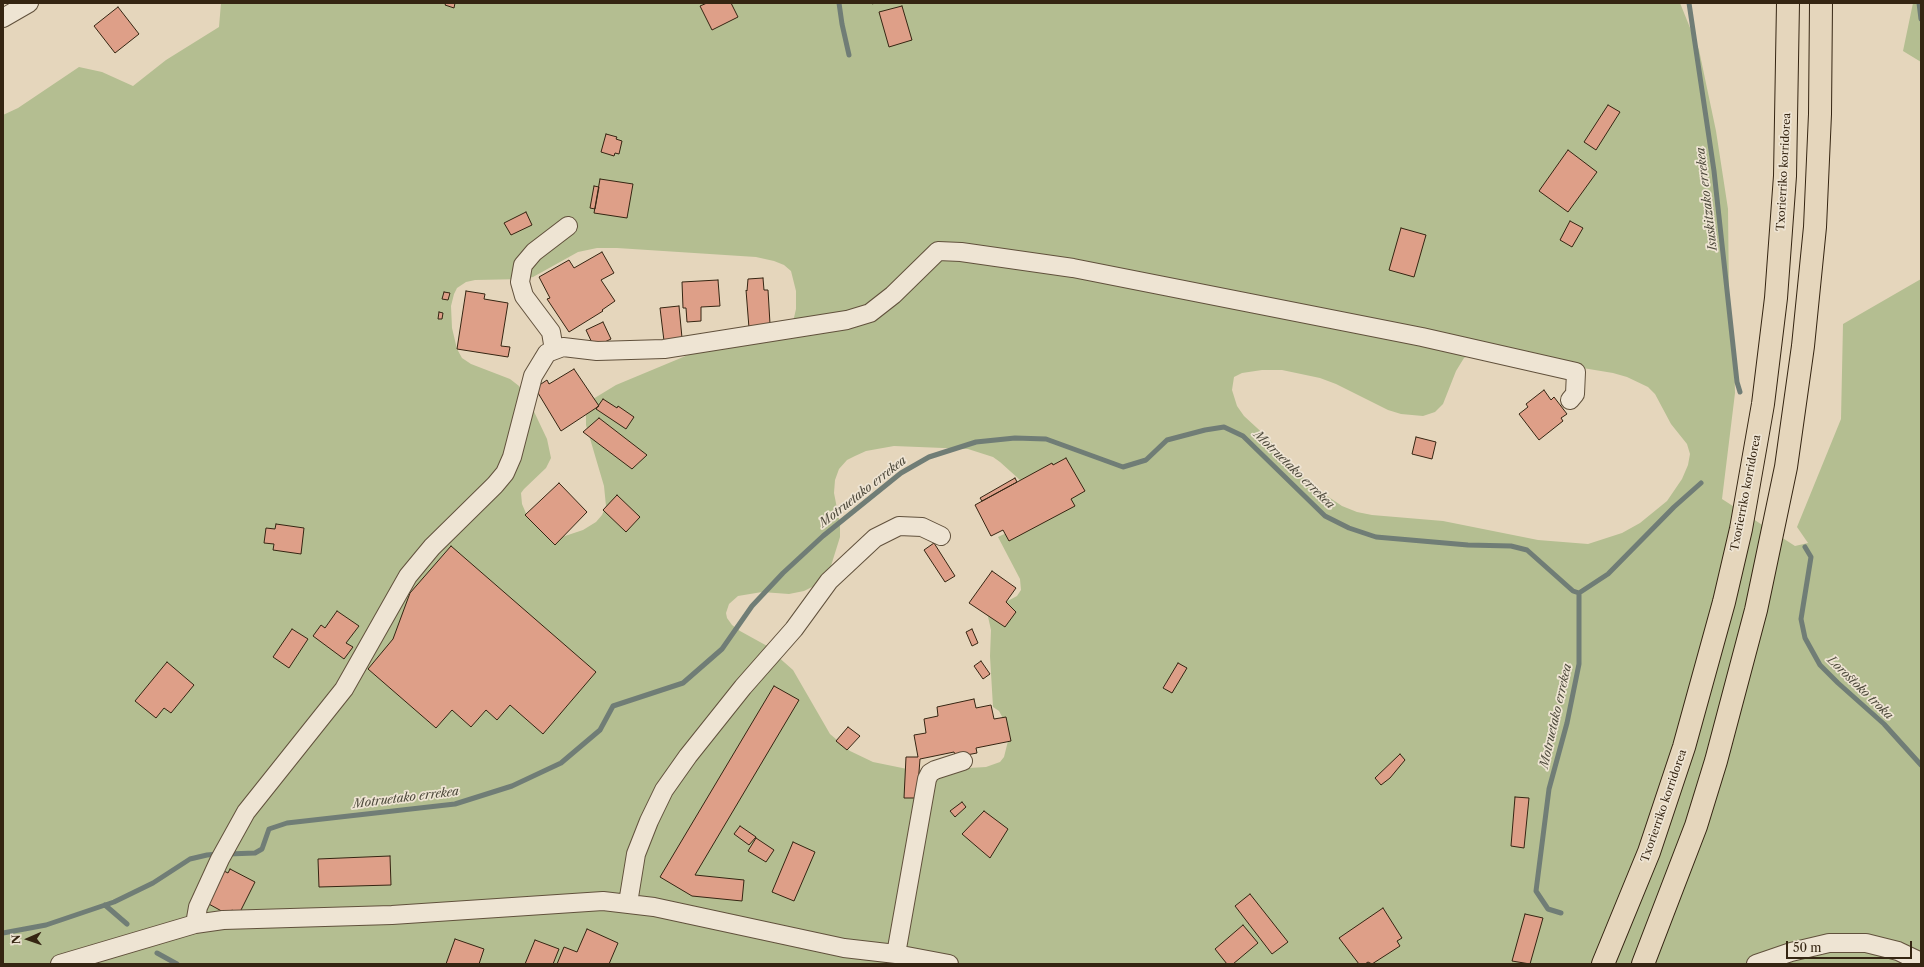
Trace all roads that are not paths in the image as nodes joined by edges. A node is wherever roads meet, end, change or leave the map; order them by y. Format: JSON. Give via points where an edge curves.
{"nodes":[{"id":1,"x":29,"y":3,"type":"edge"},
{"id":2,"x":1788,"y":3,"type":"edge"},
{"id":3,"x":1821,"y":3,"type":"edge"},
{"id":4,"x":3,"y":18,"type":"edge"},
{"id":5,"x":568,"y":226,"type":"dead end"},
{"id":6,"x":554,"y":350,"type":"junction"},
{"id":7,"x":1570,"y":400,"type":"dead end"},
{"id":8,"x":941,"y":536,"type":"dead end"},
{"id":9,"x":963,"y":761,"type":"dead end"},
{"id":10,"x":628,"y":903,"type":"junction"},
{"id":11,"x":195,"y":924,"type":"junction"},
{"id":12,"x":883,"y":956,"type":"edge"},
{"id":13,"x":1921,"y":962,"type":"edge"},
{"id":14,"x":60,"y":964,"type":"edge"},
{"id":15,"x":949,"y":964,"type":"edge"},
{"id":16,"x":1603,"y":964,"type":"edge"},
{"id":17,"x":1643,"y":964,"type":"edge"},
{"id":18,"x":1756,"y":964,"type":"edge"}],
"edges":[{"from":1,"to":4,"type":"street"},
{"from":2,"to":16,"type":"highway","name":"Txorierriko korridorea","via":[[1785,176],[1776,298],[1763,404],[1742,522],[1724,602],[1684,747],[1649,852]]},
{"from":3,"to":17,"type":"highway","via":[[1815,227],[1804,346],[1784,475],[1756,610],[1716,761],[1696,826]]},
{"from":5,"to":6,"type":"street","via":[[534,252],[523,264],[520,282],[524,296],[551,332]]},
{"from":6,"to":7,"type":"street","via":[[563,347],[597,351],[664,349],[847,320],[870,313],[938,251],[961,252],[1096,273],[1414,335],[1576,372],[1575,394]]},
{"from":6,"to":11,"type":"street","via":[[547,353],[533,376],[512,457],[505,473],[408,576],[344,688],[246,812],[228,843],[198,907]]},
{"from":8,"to":10,"type":"street","via":[[922,527],[899,526],[875,538],[829,581],[794,629],[743,687],[664,790],[636,854]]},
{"from":9,"to":12,"type":"street","via":[[935,770],[927,779]]},
{"from":10,"to":11,"type":"street","via":[[603,901],[392,915],[222,920]]},
{"from":10,"to":12,"type":"street"},
{"from":11,"to":14,"type":"street"},
{"from":12,"to":15,"type":"street"},
{"from":13,"to":18,"type":"street","via":[[1898,951],[1866,943],[1829,944],[1791,952]]}]}
